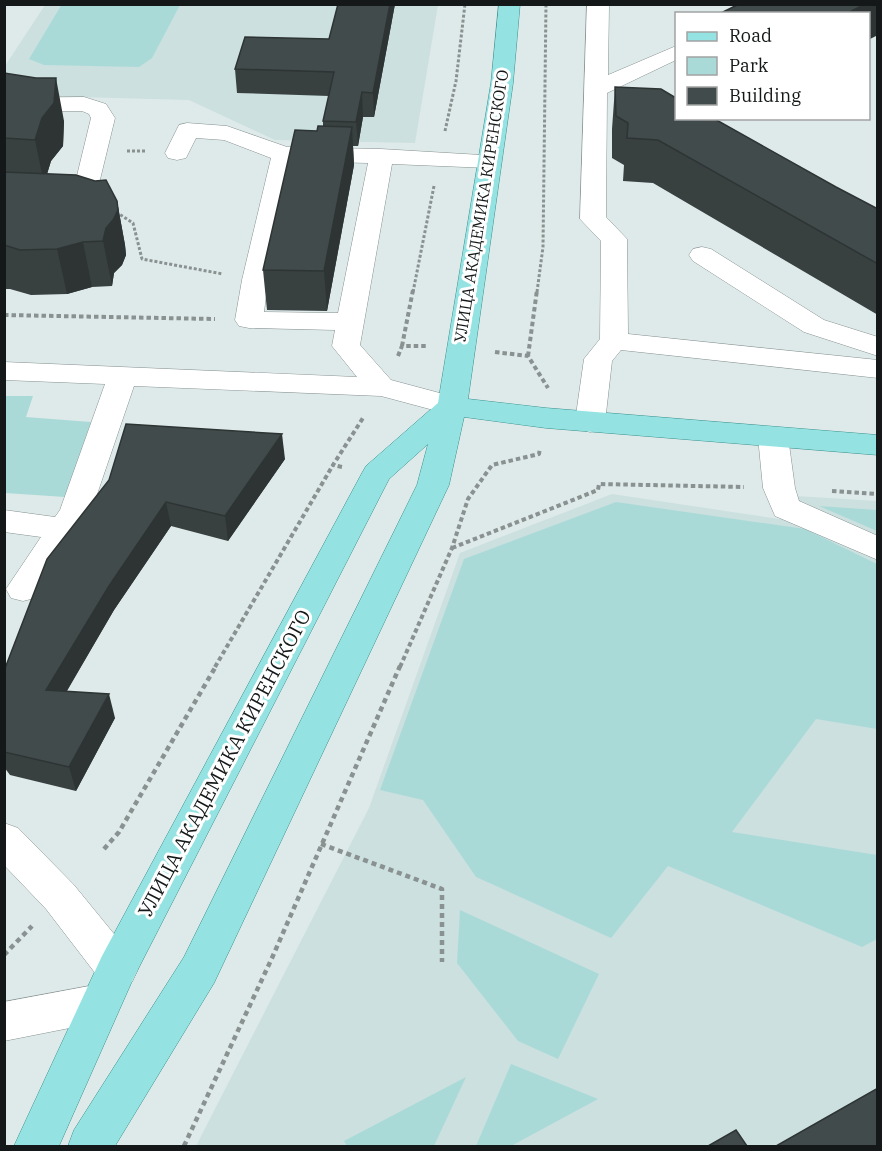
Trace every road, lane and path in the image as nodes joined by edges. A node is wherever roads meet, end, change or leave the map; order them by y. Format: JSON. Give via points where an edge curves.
{"nodes":[{"id":1,"x":510,"y":4,"type":"edge"},
{"id":2,"x":546,"y":4,"type":"edge"},
{"id":3,"x":598,"y":4,"type":"edge"},
{"id":4,"x":675,"y":52,"type":"edge"},
{"id":5,"x":597,"y":89,"type":"junction"},
{"id":6,"x":4,"y":105,"type":"edge"},
{"id":7,"x":97,"y":150,"type":"junction"},
{"id":8,"x":177,"y":153,"type":"joint"},
{"id":9,"x":284,"y":154,"type":"junction"},
{"id":10,"x":381,"y":156,"type":"junction"},
{"id":11,"x":489,"y":161,"type":"junction"},
{"id":12,"x":85,"y":192,"type":"junction"},
{"id":13,"x":4,"y":203,"type":"edge"},
{"id":14,"x":702,"y":255,"type":"dead end"},
{"id":15,"x":255,"y":280,"type":"junction"},
{"id":16,"x":4,"y":315,"type":"edge"},
{"id":17,"x":249,"y":320,"type":"junction"},
{"id":18,"x":350,"y":322,"type":"junction"},
{"id":19,"x":614,"y":341,"type":"junction"},
{"id":20,"x":427,"y":346,"type":"dead end"},
{"id":21,"x":878,"y":347,"type":"edge"},
{"id":22,"x":493,"y":352,"type":"dead end"},
{"id":23,"x":528,"y":356,"type":"junction"},
{"id":24,"x":396,"y":361,"type":"dead end"},
{"id":25,"x":878,"y":369,"type":"edge"},
{"id":26,"x":4,"y":371,"type":"edge"},
{"id":27,"x":122,"y":377,"type":"junction"},
{"id":28,"x":381,"y":387,"type":"junction"},
{"id":29,"x":549,"y":390,"type":"dead end"},
{"id":30,"x":452,"y":406,"type":"junction"},
{"id":31,"x":363,"y":418,"type":"dead end"},
{"id":32,"x":590,"y":422,"type":"junction"},
{"id":33,"x":773,"y":437,"type":"junction"},
{"id":34,"x":878,"y":446,"type":"edge"},
{"id":35,"x":539,"y":454,"type":"dead end"},
{"id":36,"x":333,"y":465,"type":"junction"},
{"id":37,"x":350,"y":468,"type":"dead end"},
{"id":38,"x":779,"y":488,"type":"junction"},
{"id":39,"x":878,"y":494,"type":"edge"},
{"id":40,"x":4,"y":521,"type":"edge"},
{"id":41,"x":64,"y":529,"type":"junction"},
{"id":42,"x":452,"y":548,"type":"junction"},
{"id":43,"x":878,"y":549,"type":"edge"},
{"id":44,"x":23,"y":589,"type":"dead end"},
{"id":45,"x":4,"y":839,"type":"edge"},
{"id":46,"x":321,"y":844,"type":"junction"},
{"id":47,"x":104,"y":849,"type":"dead end"},
{"id":48,"x":33,"y":925,"type":"dead end"},
{"id":49,"x":4,"y":955,"type":"edge"},
{"id":50,"x":442,"y":962,"type":"dead end"},
{"id":51,"x":108,"y":986,"type":"junction"},
{"id":52,"x":4,"y":1023,"type":"edge"},
{"id":53,"x":36,"y":1146,"type":"edge"},
{"id":54,"x":90,"y":1146,"type":"edge"},
{"id":55,"x":184,"y":1146,"type":"edge"}],
"edges":[{"from":1,"to":11,"type":"main road","name":"УЛИЦА АКАДЕМИКА КИРЕНСКОГО"},
{"from":2,"to":23,"type":"path","via":[[543,247]]},
{"from":3,"to":5,"type":"street"},
{"from":4,"to":5,"type":"street"},
{"from":5,"to":19,"type":"street","via":[[593,219],[614,239]]},
{"from":6,"to":7,"type":"street","via":[[84,104],[98,109],[103,118]]},
{"from":7,"to":8,"type":"path"},
{"from":7,"to":12,"type":"street"},
{"from":8,"to":9,"type":"street","via":[[187,130],[227,133]]},
{"from":9,"to":10,"type":"street"},
{"from":9,"to":15,"type":"street"},
{"from":10,"to":11,"type":"street"},
{"from":10,"to":18,"type":"street"},
{"from":11,"to":30,"type":"main road","name":"УЛИЦА АКАДЕМИКА КИРЕНСКОГО"},
{"from":12,"to":13,"type":"street","via":[[55,203]]},
{"from":12,"to":15,"type":"path","via":[[133,223],[142,259]]},
{"from":14,"to":21,"type":"street","via":[[814,326]]},
{"from":15,"to":17,"type":"street"},
{"from":16,"to":17,"type":"path"},
{"from":17,"to":18,"type":"street"},
{"from":18,"to":28,"type":"street","via":[[346,346]]},
{"from":19,"to":25,"type":"street"},
{"from":19,"to":32,"type":"street","via":[[598,359]]},
{"from":20,"to":24,"type":"path","via":[[402,346]]},
{"from":22,"to":23,"type":"path"},
{"from":23,"to":29,"type":"path"},
{"from":26,"to":27,"type":"street"},
{"from":27,"to":28,"type":"street"},
{"from":27,"to":41,"type":"street","via":[[75,512]]},
{"from":28,"to":30,"type":"street"},
{"from":30,"to":32,"type":"main road"},
{"from":30,"to":51,"type":"main road","name":"УЛИЦА АКАДЕМИКА КИРЕНСКОГО","via":[[377,473]]},
{"from":30,"to":54,"type":"main road","name":"УЛИЦА АКАДЕМИКА КИРЕНСКОГО","via":[[433,485],[199,970]]},
{"from":31,"to":36,"type":"path"},
{"from":32,"to":33,"type":"main road"},
{"from":33,"to":34,"type":"main road"},
{"from":33,"to":38,"type":"street"},
{"from":35,"to":42,"type":"path","via":[[492,465],[468,499]]},
{"from":36,"to":37,"type":"path"},
{"from":36,"to":47,"type":"path","via":[[119,832]]},
{"from":38,"to":39,"type":"path"},
{"from":38,"to":42,"type":"path","via":[[599,484],[598,490]]},
{"from":38,"to":43,"type":"street","via":[[786,508]]},
{"from":40,"to":41,"type":"street"},
{"from":41,"to":44,"type":"street"},
{"from":42,"to":46,"type":"path"},
{"from":45,"to":51,"type":"street","via":[[60,897]]},
{"from":46,"to":50,"type":"path","via":[[442,889]]},
{"from":46,"to":55,"type":"path"},
{"from":48,"to":49,"type":"path"},
{"from":51,"to":52,"type":"street"},
{"from":51,"to":53,"type":"main road","name":"УЛИЦА АКАДЕМИКА КИРЕНСКОГО"}]}
